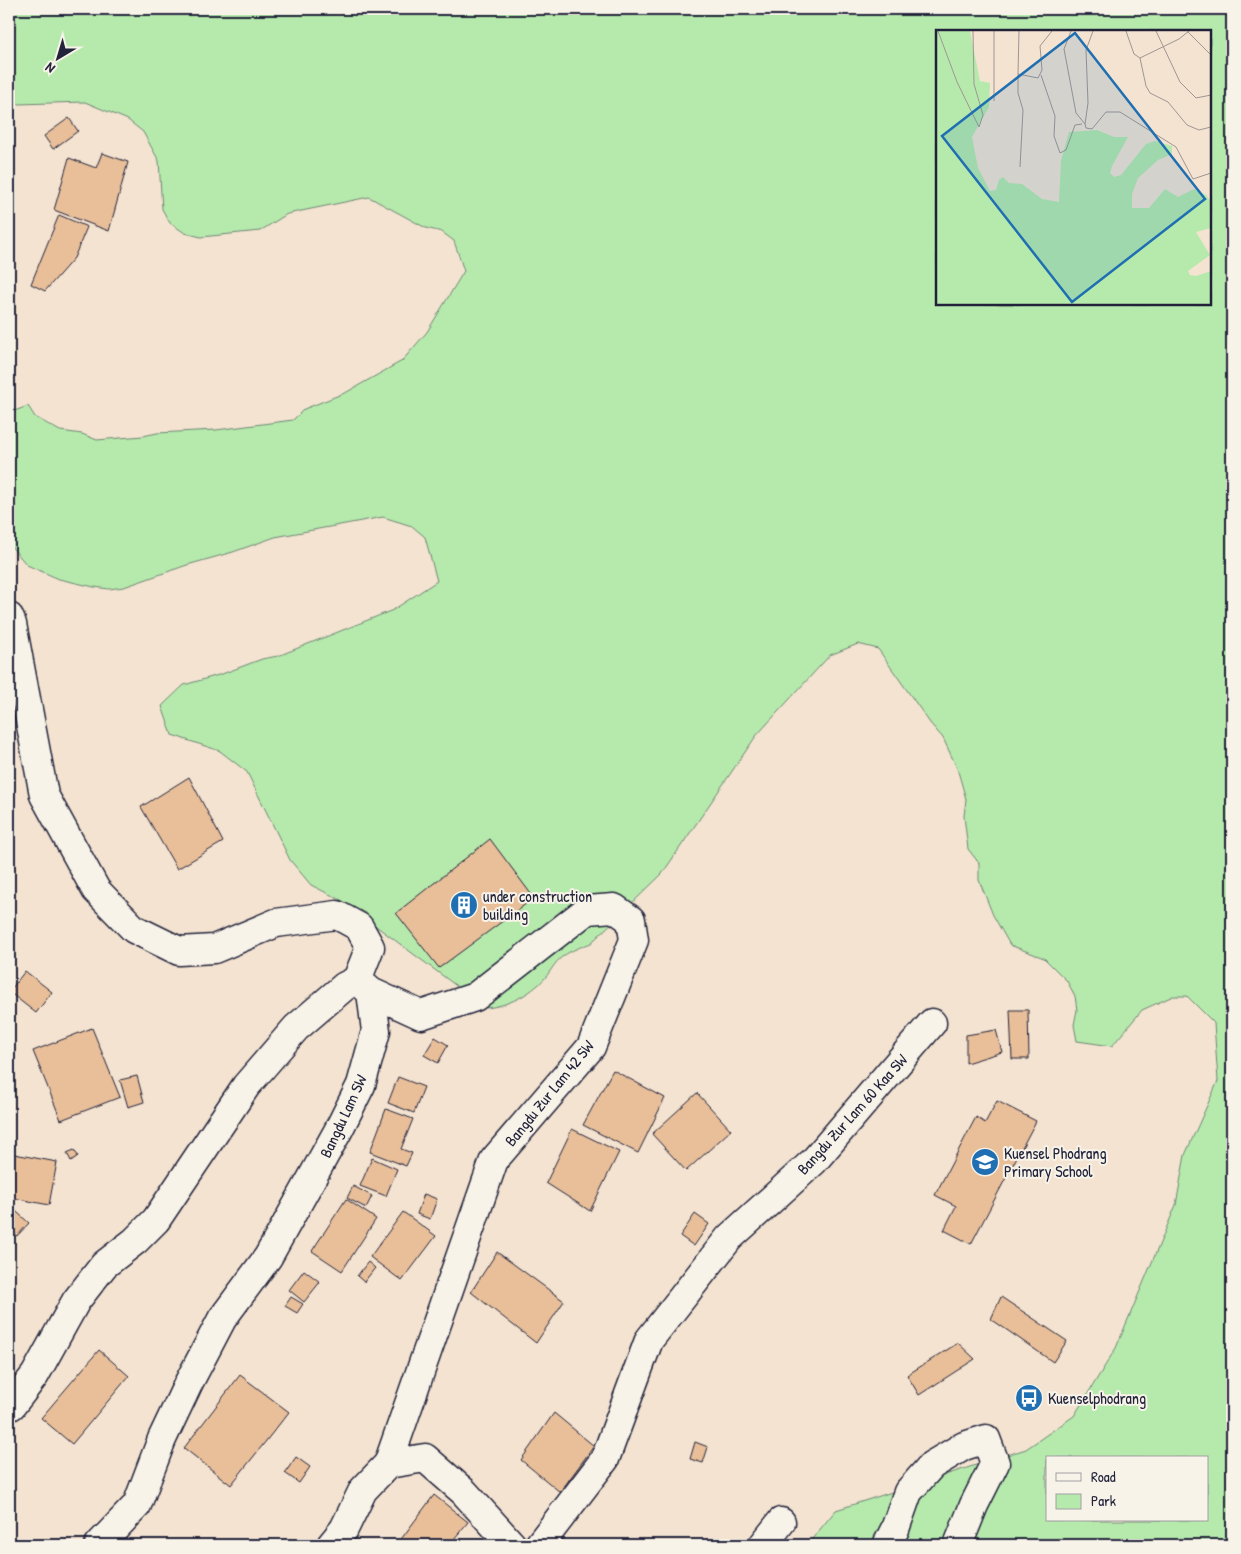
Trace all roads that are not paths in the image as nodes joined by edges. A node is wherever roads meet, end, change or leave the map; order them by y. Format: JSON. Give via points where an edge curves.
{"nodes":[{"id":1,"x":9,"y":618,"type":"edge"},
{"id":2,"x":364,"y":986,"type":"junction"},
{"id":3,"x":932,"y":1023,"type":"dead end"},
{"id":4,"x":9,"y":1407,"type":"edge"},
{"id":5,"x":388,"y":1464,"type":"junction"},
{"id":6,"x":781,"y":1522,"type":"dead end"},
{"id":7,"x":99,"y":1545,"type":"edge"},
{"id":8,"x":331,"y":1545,"type":"edge"},
{"id":9,"x":512,"y":1545,"type":"edge"},
{"id":10,"x":539,"y":1545,"type":"edge"},
{"id":11,"x":763,"y":1545,"type":"edge"},
{"id":12,"x":887,"y":1545,"type":"edge"},
{"id":13,"x":958,"y":1545,"type":"edge"}],
"edges":[{"from":1,"to":2,"type":"street","via":[[44,795],[96,890],[134,929],[179,951],[214,949],[276,923],[337,915],[359,927],[370,947]]},
{"from":2,"to":4,"type":"street","via":[[345,986],[296,1028],[246,1086],[156,1220],[104,1265],[76,1301],[34,1375]]},
{"from":2,"to":5,"type":"street","name":"Bangdu Zur Lam 42 SW","via":[[420,1015],[476,997],[587,910],[614,908],[631,920],[634,940],[591,1047],[494,1160]]},
{"from":2,"to":7,"type":"street","name":"Bangdu Lam SW","via":[[376,1031],[361,1085],[268,1257],[222,1319],[162,1439],[137,1506]]},
{"from":3,"to":10,"type":"street","name":"Bangdu Zur Lam 60 Kaa SW","via":[[814,1161],[729,1238],[649,1340],[605,1459]]},
{"from":5,"to":8,"type":"street","via":[[363,1490],[344,1530]]},
{"from":5,"to":9,"type":"street","via":[[425,1458],[464,1492]]},
{"from":6,"to":11,"type":"street"},
{"from":12,"to":13,"type":"street","via":[[908,1492],[932,1465],[964,1446],[986,1439],[995,1463]]}]}
